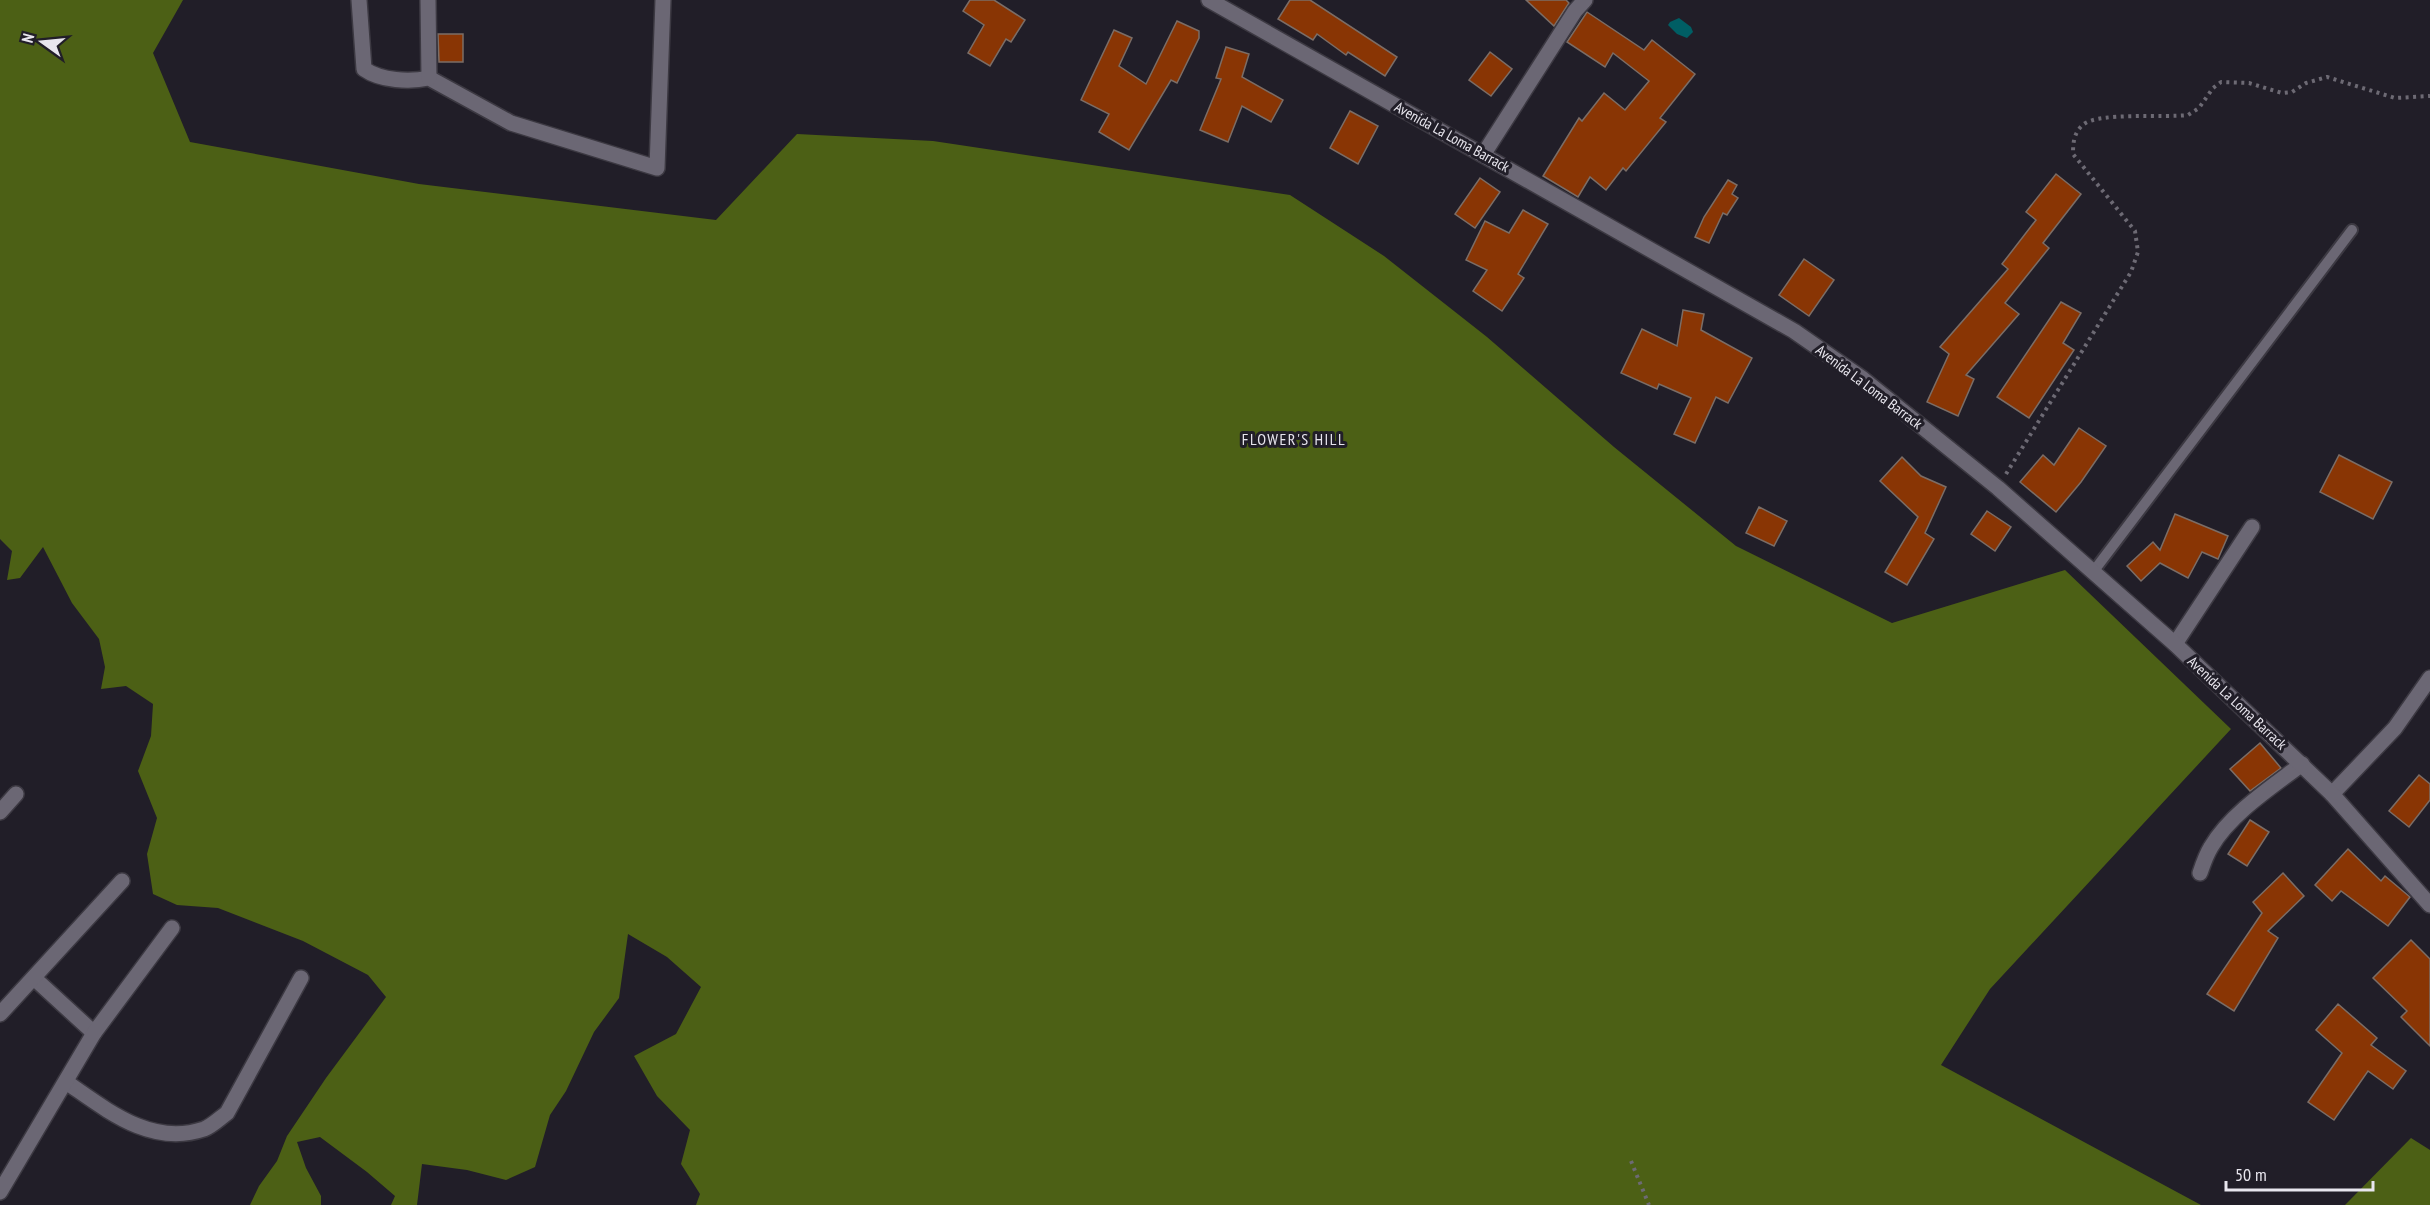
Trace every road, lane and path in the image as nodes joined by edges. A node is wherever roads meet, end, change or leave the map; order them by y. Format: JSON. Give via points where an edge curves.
{"nodes":[{"id":1,"x":359,"y":0,"type":"edge"},
{"id":2,"x":428,"y":0,"type":"edge"},
{"id":3,"x":663,"y":0,"type":"edge"},
{"id":4,"x":1209,"y":0,"type":"edge"},
{"id":5,"x":1585,"y":0,"type":"edge"},
{"id":6,"x":429,"y":78,"type":"junction"},
{"id":7,"x":2430,"y":96,"type":"edge"},
{"id":8,"x":1483,"y":155,"type":"junction"},
{"id":9,"x":2352,"y":231,"type":"dead end"},
{"id":10,"x":1998,"y":488,"type":"junction"},
{"id":11,"x":2252,"y":527,"type":"dead end"},
{"id":12,"x":2093,"y":572,"type":"junction"},
{"id":13,"x":2175,"y":644,"type":"junction"},
{"id":14,"x":2430,"y":678,"type":"edge"},
{"id":15,"x":2302,"y":764,"type":"junction"},
{"id":16,"x":16,"y":794,"type":"dead end"},
{"id":17,"x":2332,"y":794,"type":"junction"},
{"id":18,"x":0,"y":812,"type":"edge"},
{"id":19,"x":2200,"y":873,"type":"dead end"},
{"id":20,"x":122,"y":881,"type":"dead end"},
{"id":21,"x":2430,"y":905,"type":"edge"},
{"id":22,"x":172,"y":928,"type":"dead end"},
{"id":23,"x":34,"y":978,"type":"junction"},
{"id":24,"x":301,"y":978,"type":"dead end"},
{"id":25,"x":0,"y":1014,"type":"edge"},
{"id":26,"x":94,"y":1033,"type":"junction"},
{"id":27,"x":66,"y":1082,"type":"junction"},
{"id":28,"x":1631,"y":1161,"type":"dead end"},
{"id":29,"x":2,"y":1183,"type":"edge"},
{"id":30,"x":1649,"y":1205,"type":"edge"}],
"edges":[{"from":1,"to":6,"type":"street","via":[[364,69],[372,75],[414,81]]},
{"from":2,"to":6,"type":"street"},
{"from":3,"to":6,"type":"street","via":[[657,168],[511,123]]},
{"from":4,"to":8,"type":"street","name":"Avenida La Loma Barrack"},
{"from":5,"to":8,"type":"street"},
{"from":7,"to":10,"type":"path","via":[[2395,98],[2327,77],[2282,93],[2249,84],[2221,82],[2188,115],[2104,118],[2085,123],[2074,138],[2073,154],[2135,231],[2138,252],[2131,272]]},
{"from":8,"to":10,"type":"street","name":"Avenida La Loma Barrack","via":[[1794,331],[1863,379]]},
{"from":9,"to":12,"type":"lane"},
{"from":10,"to":12,"type":"street","name":"Avenida La Loma Barrack"},
{"from":11,"to":13,"type":"street"},
{"from":12,"to":13,"type":"street","name":"Avenida La Loma Barrack"},
{"from":13,"to":15,"type":"street","name":"Avenida La Loma Barrack"},
{"from":14,"to":17,"type":"street","via":[[2395,728]]},
{"from":15,"to":17,"type":"street","name":"Avenida La Loma Barrack"},
{"from":15,"to":19,"type":"street","via":[[2226,828],[2211,846]]},
{"from":16,"to":18,"type":"street"},
{"from":17,"to":21,"type":"street","name":"Avenida La Loma Barrack"},
{"from":20,"to":23,"type":"street"},
{"from":22,"to":26,"type":"street"},
{"from":23,"to":25,"type":"street"},
{"from":23,"to":26,"type":"street"},
{"from":24,"to":27,"type":"street","via":[[226,1113],[206,1128],[181,1134],[150,1131],[120,1119]]},
{"from":26,"to":27,"type":"street"},
{"from":27,"to":29,"type":"street"},
{"from":28,"to":30,"type":"path"}]}
